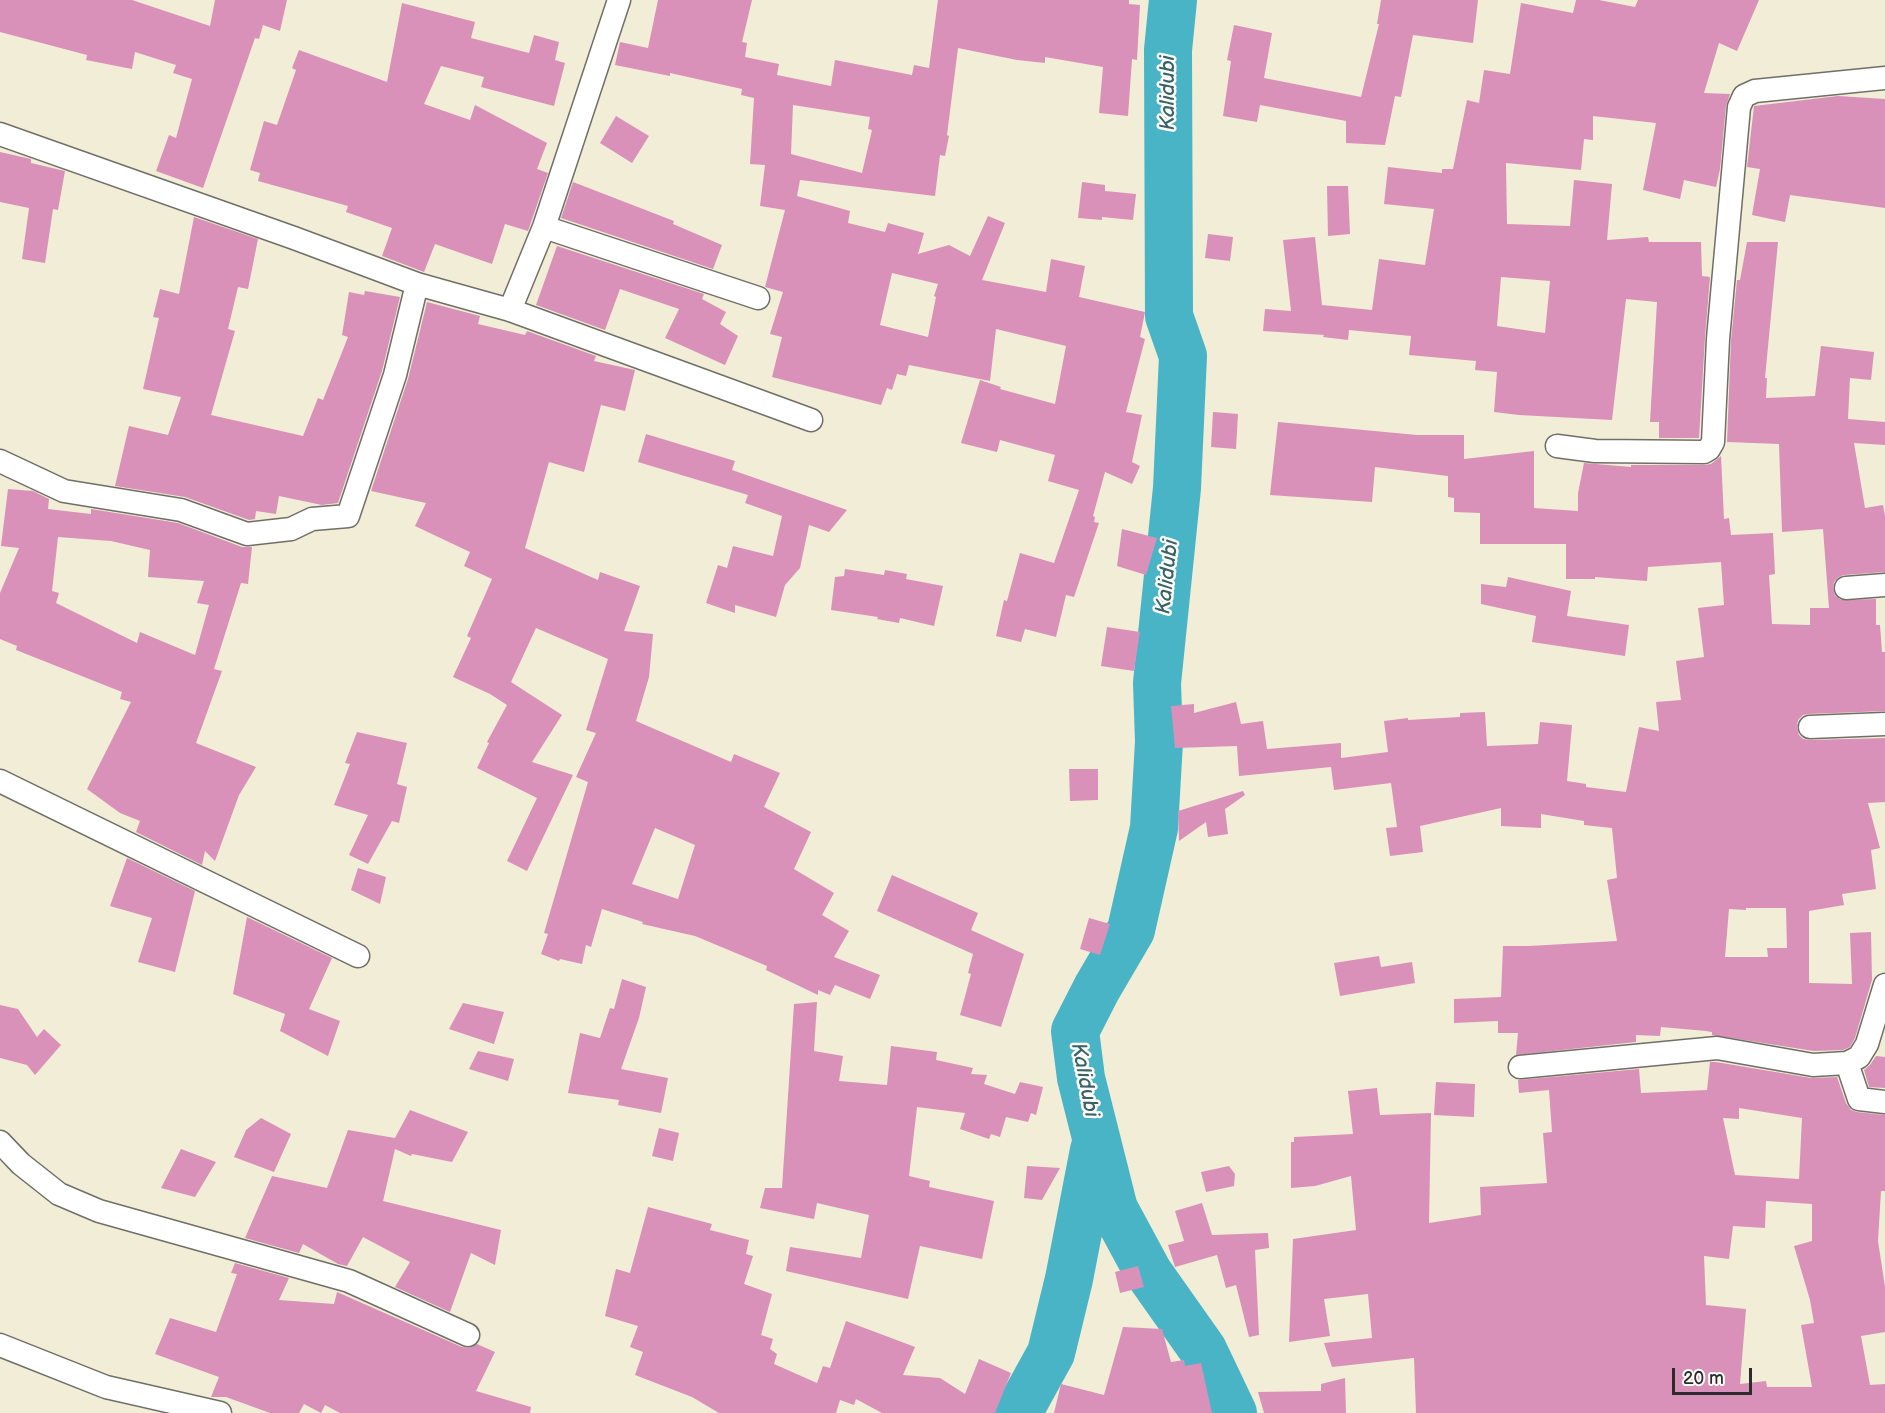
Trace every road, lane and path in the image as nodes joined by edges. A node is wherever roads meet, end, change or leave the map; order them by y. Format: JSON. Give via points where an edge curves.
{"nodes":[{"id":1,"x":619,"y":0,"type":"edge"},
{"id":2,"x":1885,"y":78,"type":"edge"},
{"id":3,"x":0,"y":134,"type":"edge"},
{"id":4,"x":544,"y":227,"type":"junction"},
{"id":5,"x":417,"y":284,"type":"junction"},
{"id":6,"x":758,"y":298,"type":"dead end"},
{"id":7,"x":510,"y":310,"type":"junction"},
{"id":8,"x":812,"y":420,"type":"dead end"},
{"id":9,"x":1557,"y":446,"type":"dead end"},
{"id":10,"x":0,"y":461,"type":"edge"},
{"id":11,"x":1885,"y":585,"type":"edge"},
{"id":12,"x":1846,"y":588,"type":"dead end"},
{"id":13,"x":1885,"y":724,"type":"edge"},
{"id":14,"x":1810,"y":727,"type":"dead end"},
{"id":15,"x":0,"y":781,"type":"edge"},
{"id":16,"x":358,"y":956,"type":"dead end"},
{"id":17,"x":1885,"y":985,"type":"edge"},
{"id":18,"x":1846,"y":1063,"type":"junction"},
{"id":19,"x":1520,"y":1067,"type":"dead end"},
{"id":20,"x":1885,"y":1102,"type":"edge"},
{"id":21,"x":0,"y":1142,"type":"edge"},
{"id":22,"x":468,"y":1335,"type":"dead end"},
{"id":23,"x":0,"y":1345,"type":"edge"},
{"id":24,"x":220,"y":1413,"type":"edge"}],
"edges":[{"from":1,"to":4,"type":"street"},
{"from":2,"to":9,"type":"street","via":[[1755,91],[1744,96],[1739,107],[1713,442],[1709,449],[1595,451]]},
{"from":3,"to":5,"type":"street"},
{"from":4,"to":6,"type":"street"},
{"from":4,"to":7,"type":"street"},
{"from":5,"to":7,"type":"street"},
{"from":5,"to":10,"type":"street","via":[[395,375],[348,516],[312,519],[291,529],[246,534],[181,510],[64,491]]},
{"from":7,"to":8,"type":"street"},
{"from":11,"to":12,"type":"street"},
{"from":13,"to":14,"type":"street"},
{"from":15,"to":16,"type":"street"},
{"from":17,"to":18,"type":"street","via":[[1867,1044],[1859,1057]]},
{"from":18,"to":19,"type":"street","via":[[1813,1065],[1717,1048]]},
{"from":18,"to":20,"type":"street","via":[[1859,1099]]},
{"from":21,"to":22,"type":"street","via":[[59,1194],[99,1211],[349,1281]]},
{"from":23,"to":24,"type":"street","via":[[106,1387]]}]}
